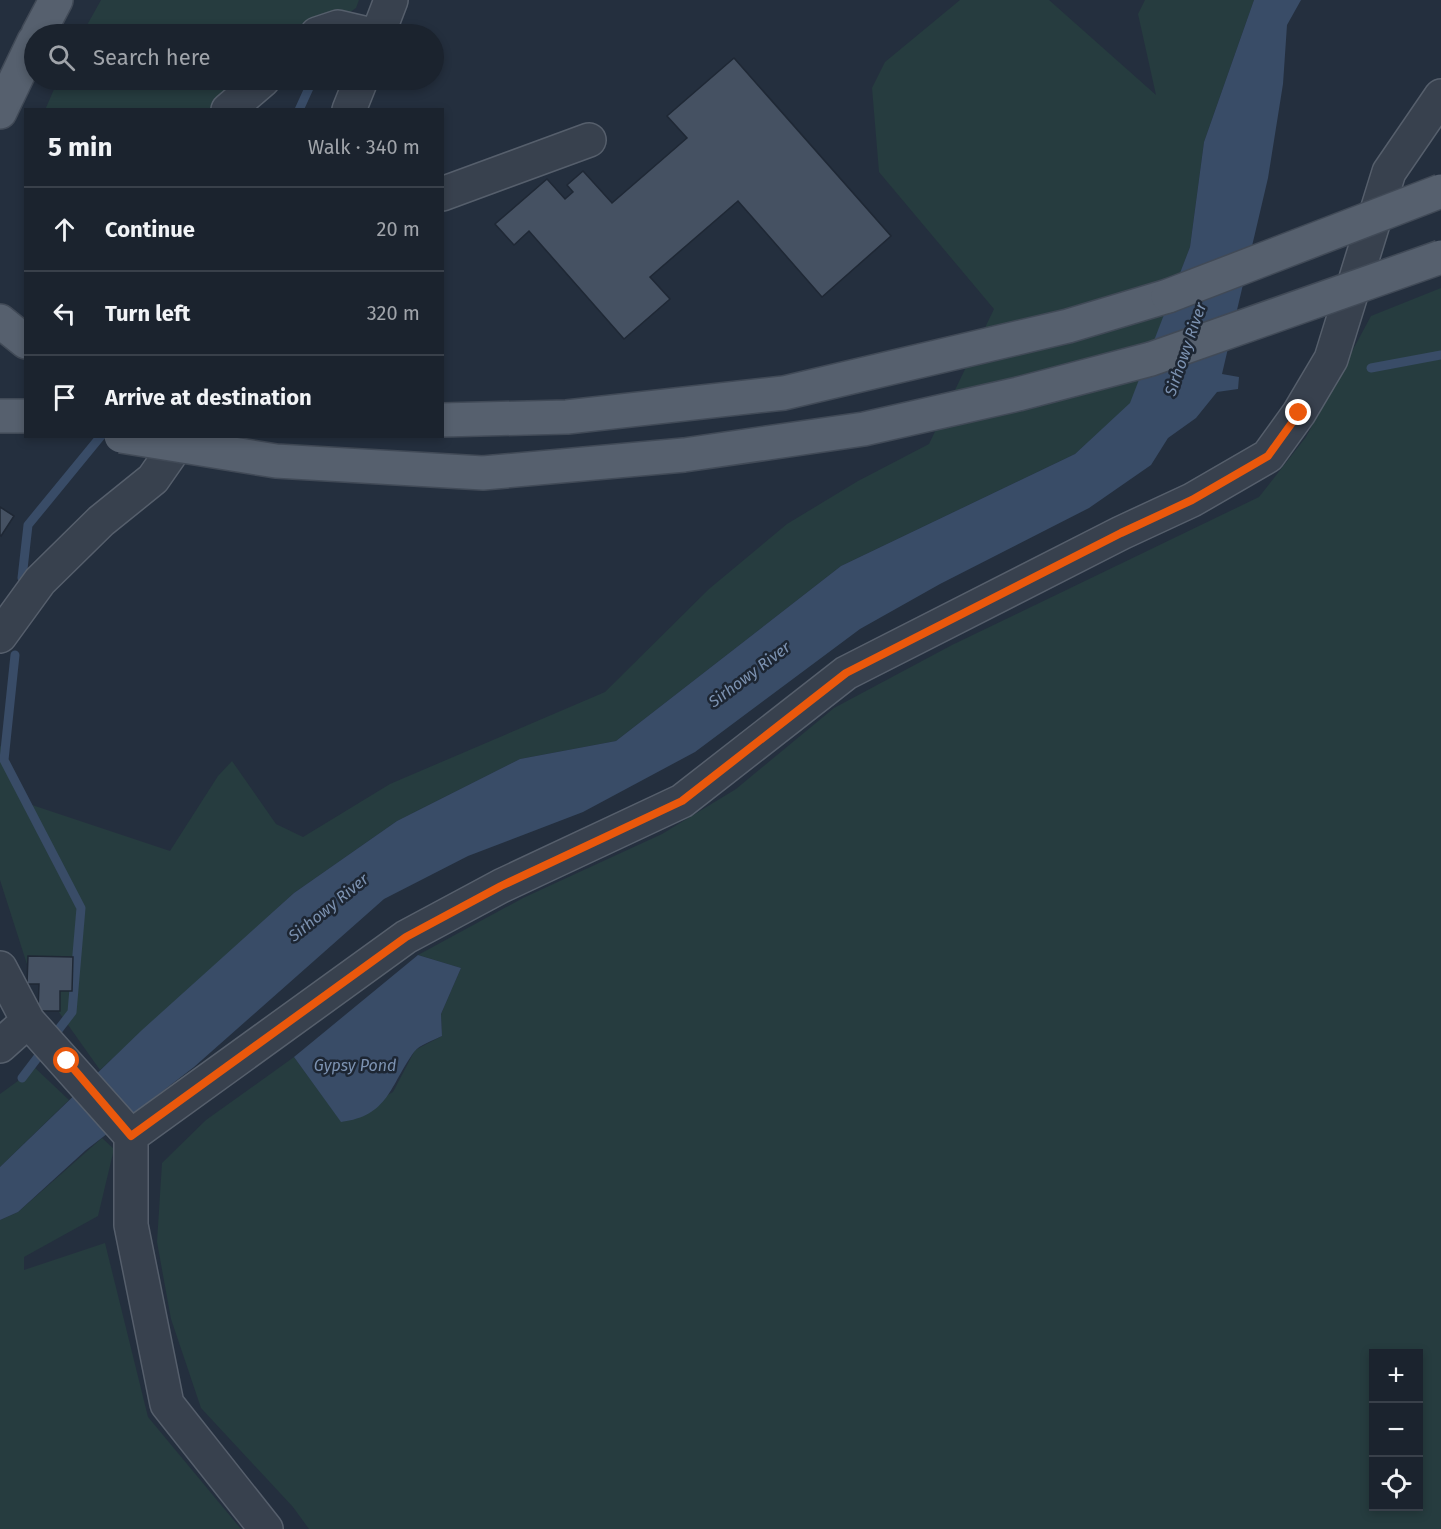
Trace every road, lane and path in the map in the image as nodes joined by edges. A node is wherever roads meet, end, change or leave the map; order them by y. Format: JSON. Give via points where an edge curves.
{"nodes":[{"id":1,"x":56,"y":0,"type":"edge"},
{"id":2,"x":391,"y":0,"type":"edge"},
{"id":3,"x":43,"y":24,"type":"edge"},
{"id":4,"x":382,"y":24,"type":"edge"},
{"id":5,"x":24,"y":62,"type":"edge"},
{"id":6,"x":251,"y":90,"type":"edge"},
{"id":7,"x":357,"y":90,"type":"edge"},
{"id":8,"x":1441,"y":96,"type":"edge"},
{"id":9,"x":230,"y":108,"type":"edge"},
{"id":10,"x":350,"y":108,"type":"edge"},
{"id":11,"x":0,"y":112,"type":"edge"},
{"id":12,"x":589,"y":140,"type":"dead end"},
{"id":13,"x":1441,"y":191,"type":"edge"},
{"id":14,"x":444,"y":193,"type":"edge"},
{"id":15,"x":1441,"y":257,"type":"edge"},
{"id":16,"x":0,"y":321,"type":"edge"},
{"id":17,"x":24,"y":340,"type":"edge"},
{"id":18,"x":0,"y":416,"type":"edge"},
{"id":19,"x":24,"y":416,"type":"edge"},
{"id":20,"x":444,"y":420,"type":"edge"},
{"id":21,"x":133,"y":438,"type":"edge"},
{"id":22,"x":182,"y":438,"type":"edge"},
{"id":23,"x":0,"y":636,"type":"edge"},
{"id":24,"x":0,"y":968,"type":"edge"},
{"id":25,"x":32,"y":1024,"type":"junction"},
{"id":26,"x":0,"y":1046,"type":"edge"},
{"id":27,"x":131,"y":1136,"type":"junction"},
{"id":28,"x":266,"y":1529,"type":"edge"}],
"edges":[{"from":1,"to":3,"type":"main road"},
{"from":2,"to":4,"type":"street"},
{"from":5,"to":11,"type":"main road"},
{"from":6,"to":9,"type":"street"},
{"from":7,"to":10,"type":"street"},
{"from":8,"to":27,"type":"street","via":[[1389,171],[1331,359],[1268,456],[1192,500],[846,673],[682,801],[501,886],[406,937]]},
{"from":12,"to":14,"type":"street"},
{"from":13,"to":20,"type":"main road","bridge":true,"via":[[1168,296],[1068,326],[795,390],[567,417]]},
{"from":15,"to":21,"type":"main road","bridge":true,"via":[[1140,362],[1018,394],[864,429],[684,455],[483,473],[276,461]]},
{"from":16,"to":17,"type":"main road"},
{"from":18,"to":19,"type":"main road"},
{"from":22,"to":23,"type":"street","via":[[153,479],[101,521],[40,581]]},
{"from":24,"to":25,"type":"street"},
{"from":25,"to":26,"type":"street"},
{"from":25,"to":27,"type":"street"},
{"from":27,"to":28,"type":"street","via":[[131,1225],[167,1404]]}]}
